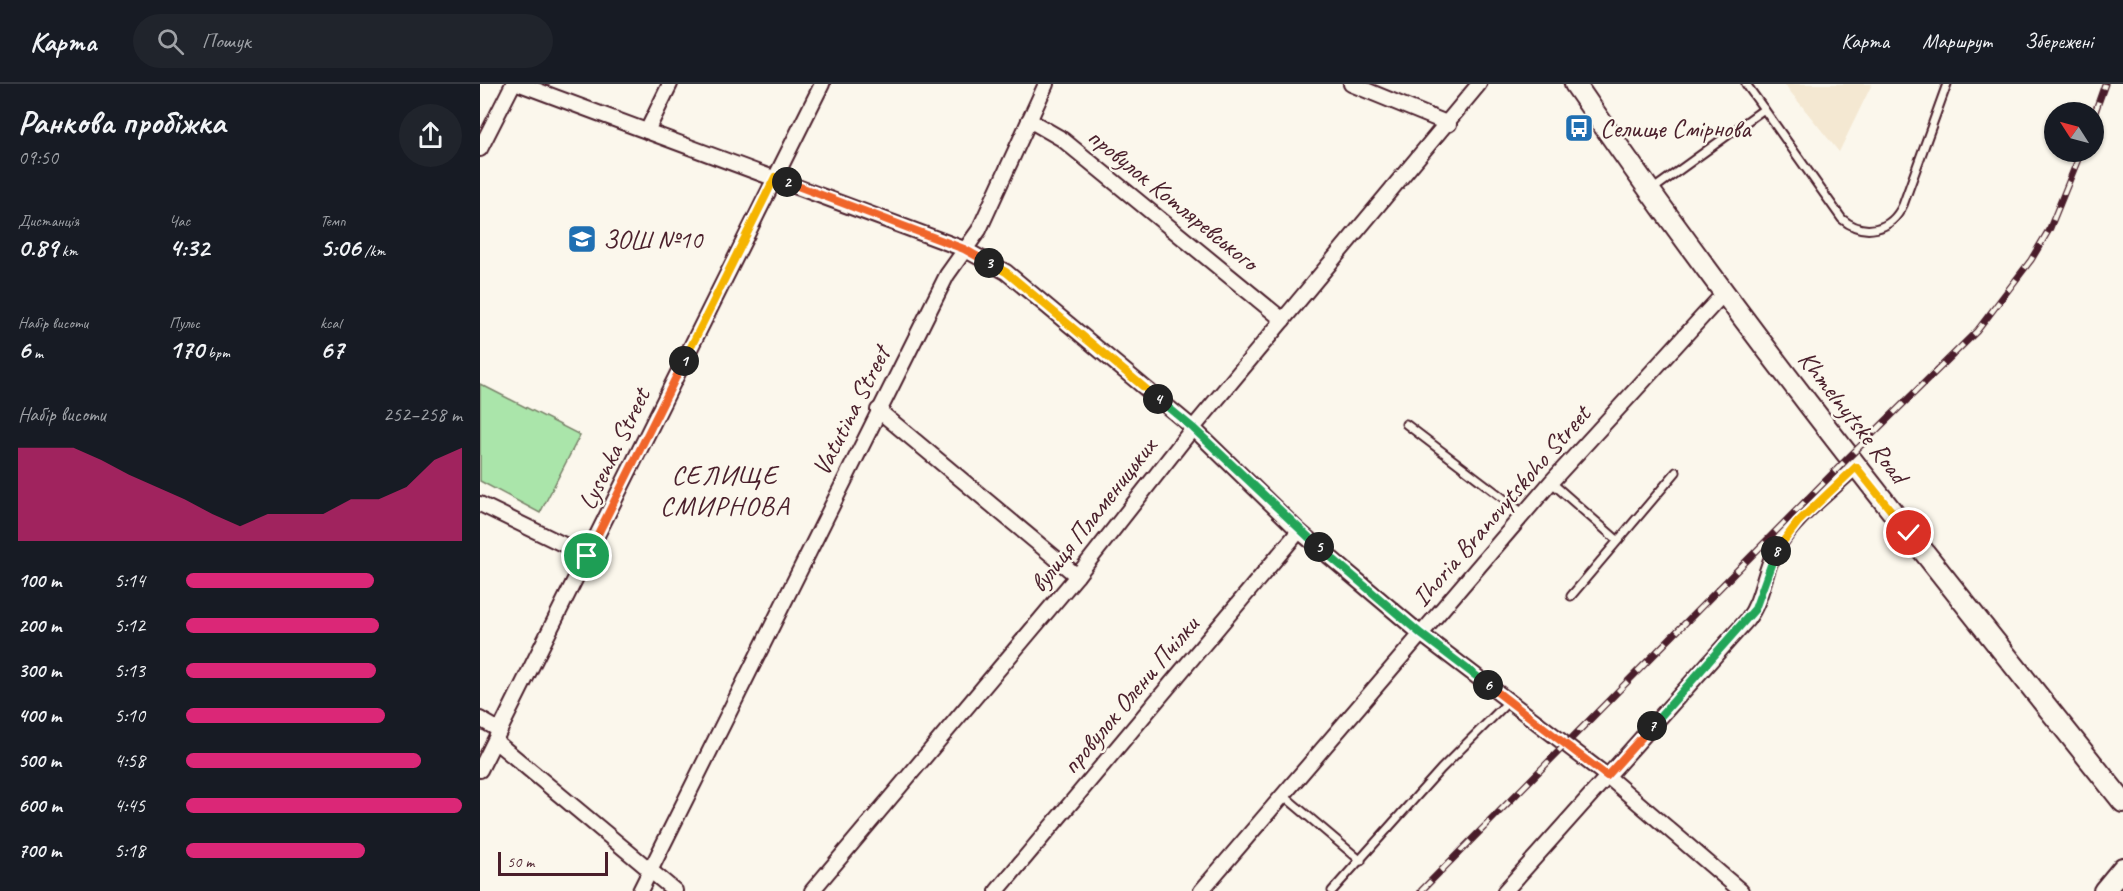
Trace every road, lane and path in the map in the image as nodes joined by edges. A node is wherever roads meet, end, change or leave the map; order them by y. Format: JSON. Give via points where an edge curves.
{"nodes":[{"id":1,"x":513,"y":84,"type":"edge"},
{"id":2,"x":520,"y":84,"type":"edge"},
{"id":3,"x":670,"y":84,"type":"edge"},
{"id":4,"x":822,"y":84,"type":"edge"},
{"id":5,"x":1046,"y":84,"type":"edge"},
{"id":6,"x":1351,"y":84,"type":"edge"},
{"id":7,"x":1479,"y":84,"type":"edge"},
{"id":8,"x":1575,"y":84,"type":"edge"},
{"id":9,"x":1746,"y":84,"type":"edge"},
{"id":10,"x":1947,"y":84,"type":"edge"},
{"id":11,"x":1764,"y":109,"type":"junction"},
{"id":12,"x":1029,"y":120,"type":"junction"},
{"id":13,"x":1449,"y":124,"type":"junction"},
{"id":14,"x":647,"y":131,"type":"junction"},
{"id":15,"x":480,"y":149,"type":"edge"},
{"id":16,"x":775,"y":177,"type":"junction"},
{"id":17,"x":1649,"y":192,"type":"junction"},
{"id":18,"x":964,"y":249,"type":"junction"},
{"id":19,"x":1724,"y":293,"type":"junction"},
{"id":20,"x":1283,"y":320,"type":"junction"},
{"id":21,"x":878,"y":410,"type":"junction"},
{"id":22,"x":1406,"y":424,"type":"dead end"},
{"id":23,"x":1193,"y":428,"type":"junction"},
{"id":24,"x":1856,"y":467,"type":"junction"},
{"id":25,"x":1677,"y":472,"type":"dead end"},
{"id":26,"x":1551,"y":482,"type":"junction"},
{"id":27,"x":480,"y":504,"type":"edge"},
{"id":28,"x":1524,"y":514,"type":"junction"},
{"id":29,"x":1299,"y":531,"type":"junction"},
{"id":30,"x":1617,"y":540,"type":"junction"},
{"id":31,"x":587,"y":556,"type":"junction"},
{"id":32,"x":1077,"y":576,"type":"junction"},
{"id":33,"x":1571,"y":596,"type":"dead end"},
{"id":34,"x":1421,"y":634,"type":"junction"},
{"id":35,"x":1509,"y":701,"type":"junction"},
{"id":36,"x":480,"y":719,"type":"edge"},
{"id":37,"x":497,"y":735,"type":"junction"},
{"id":38,"x":480,"y":770,"type":"edge"},
{"id":39,"x":1607,"y":776,"type":"junction"},
{"id":40,"x":1283,"y":795,"type":"junction"},
{"id":41,"x":2123,"y":801,"type":"edge"},
{"id":42,"x":1361,"y":861,"type":"junction"},
{"id":43,"x":2123,"y":868,"type":"edge"},
{"id":44,"x":650,"y":872,"type":"junction"},
{"id":45,"x":640,"y":891,"type":"edge"},
{"id":46,"x":675,"y":891,"type":"edge"},
{"id":47,"x":812,"y":891,"type":"edge"},
{"id":48,"x":997,"y":891,"type":"edge"},
{"id":49,"x":1201,"y":891,"type":"edge"},
{"id":50,"x":1332,"y":891,"type":"edge"},
{"id":51,"x":1505,"y":891,"type":"edge"},
{"id":52,"x":1741,"y":891,"type":"edge"},
{"id":53,"x":2104,"y":891,"type":"edge"}],
"edges":[{"from":1,"to":15,"type":"street"},
{"from":2,"to":14,"type":"street"},
{"from":3,"to":14,"type":"street"},
{"from":4,"to":16,"type":"street","name":"Lysenka Street"},
{"from":5,"to":12,"type":"street","name":"Vatutina Street"},
{"from":6,"to":13,"type":"street"},
{"from":7,"to":13,"type":"street","name":"вулиця Пламеницьких"},
{"from":8,"to":17,"type":"street","name":"Khmelnytske Road"},
{"from":9,"to":11,"type":"lane"},
{"from":10,"to":11,"type":"lane","via":[[1900,212],[1892,222],[1873,230],[1860,229],[1842,219]]},
{"from":11,"to":17,"type":"lane"},
{"from":12,"to":18,"type":"street","name":"Vatutina Street","via":[[979,230]]},
{"from":12,"to":20,"type":"street","name":"провулок Котляревського","via":[[1062,140]]},
{"from":13,"to":20,"type":"street","name":"вулиця Пламеницьких"},
{"from":14,"to":16,"type":"street"},
{"from":16,"to":18,"type":"street"},
{"from":16,"to":31,"type":"street","name":"Lysenka Street"},
{"from":17,"to":19,"type":"street","name":"Khmelnytske Road"},
{"from":18,"to":21,"type":"street","name":"Vatutina Street"},
{"from":18,"to":23,"type":"street","via":[[1006,272]]},
{"from":19,"to":24,"type":"street","name":"Khmelnytske Road"},
{"from":19,"to":26,"type":"street","name":"Ihoria Branovytskoho Street"},
{"from":20,"to":23,"type":"street","name":"вулиця Пламеницьких"},
{"from":21,"to":32,"type":"street"},
{"from":21,"to":44,"type":"street","name":"Vatutina Street"},
{"from":22,"to":28,"type":"lane"},
{"from":23,"to":29,"type":"street"},
{"from":23,"to":32,"type":"street","name":"вулиця Пламеницьких"},
{"from":24,"to":39,"type":"street","via":[[1798,522],[1774,553],[1755,609]]},
{"from":24,"to":41,"type":"street","name":"Khmelnytske Road"},
{"from":25,"to":30,"type":"lane"},
{"from":26,"to":28,"type":"street","name":"Ihoria Branovytskoho Street"},
{"from":26,"to":30,"type":"lane"},
{"from":27,"to":31,"type":"street"},
{"from":28,"to":34,"type":"street","name":"Ihoria Branovytskoho Street"},
{"from":29,"to":34,"type":"street"},
{"from":29,"to":48,"type":"street","name":"провулок Олени Пчілки"},
{"from":30,"to":33,"type":"lane"},
{"from":31,"to":37,"type":"street","name":"Lysenka Street"},
{"from":32,"to":47,"type":"street","name":"вулиця Пламеницьких"},
{"from":34,"to":35,"type":"street"},
{"from":34,"to":40,"type":"street","name":"Ihoria Branovytskoho Street"},
{"from":35,"to":39,"type":"street"},
{"from":35,"to":42,"type":"lane","via":[[1441,769]]},
{"from":36,"to":37,"type":"street"},
{"from":37,"to":38,"type":"street","name":"Lysenka Street"},
{"from":37,"to":44,"type":"street"},
{"from":39,"to":51,"type":"street"},
{"from":39,"to":52,"type":"street"},
{"from":40,"to":42,"type":"lane"},
{"from":40,"to":49,"type":"street","name":"Ihoria Branovytskoho Street"},
{"from":42,"to":50,"type":"lane"},
{"from":43,"to":53,"type":"street"},
{"from":44,"to":45,"type":"street","name":"Vatutina Street"},
{"from":44,"to":46,"type":"street"}]}
